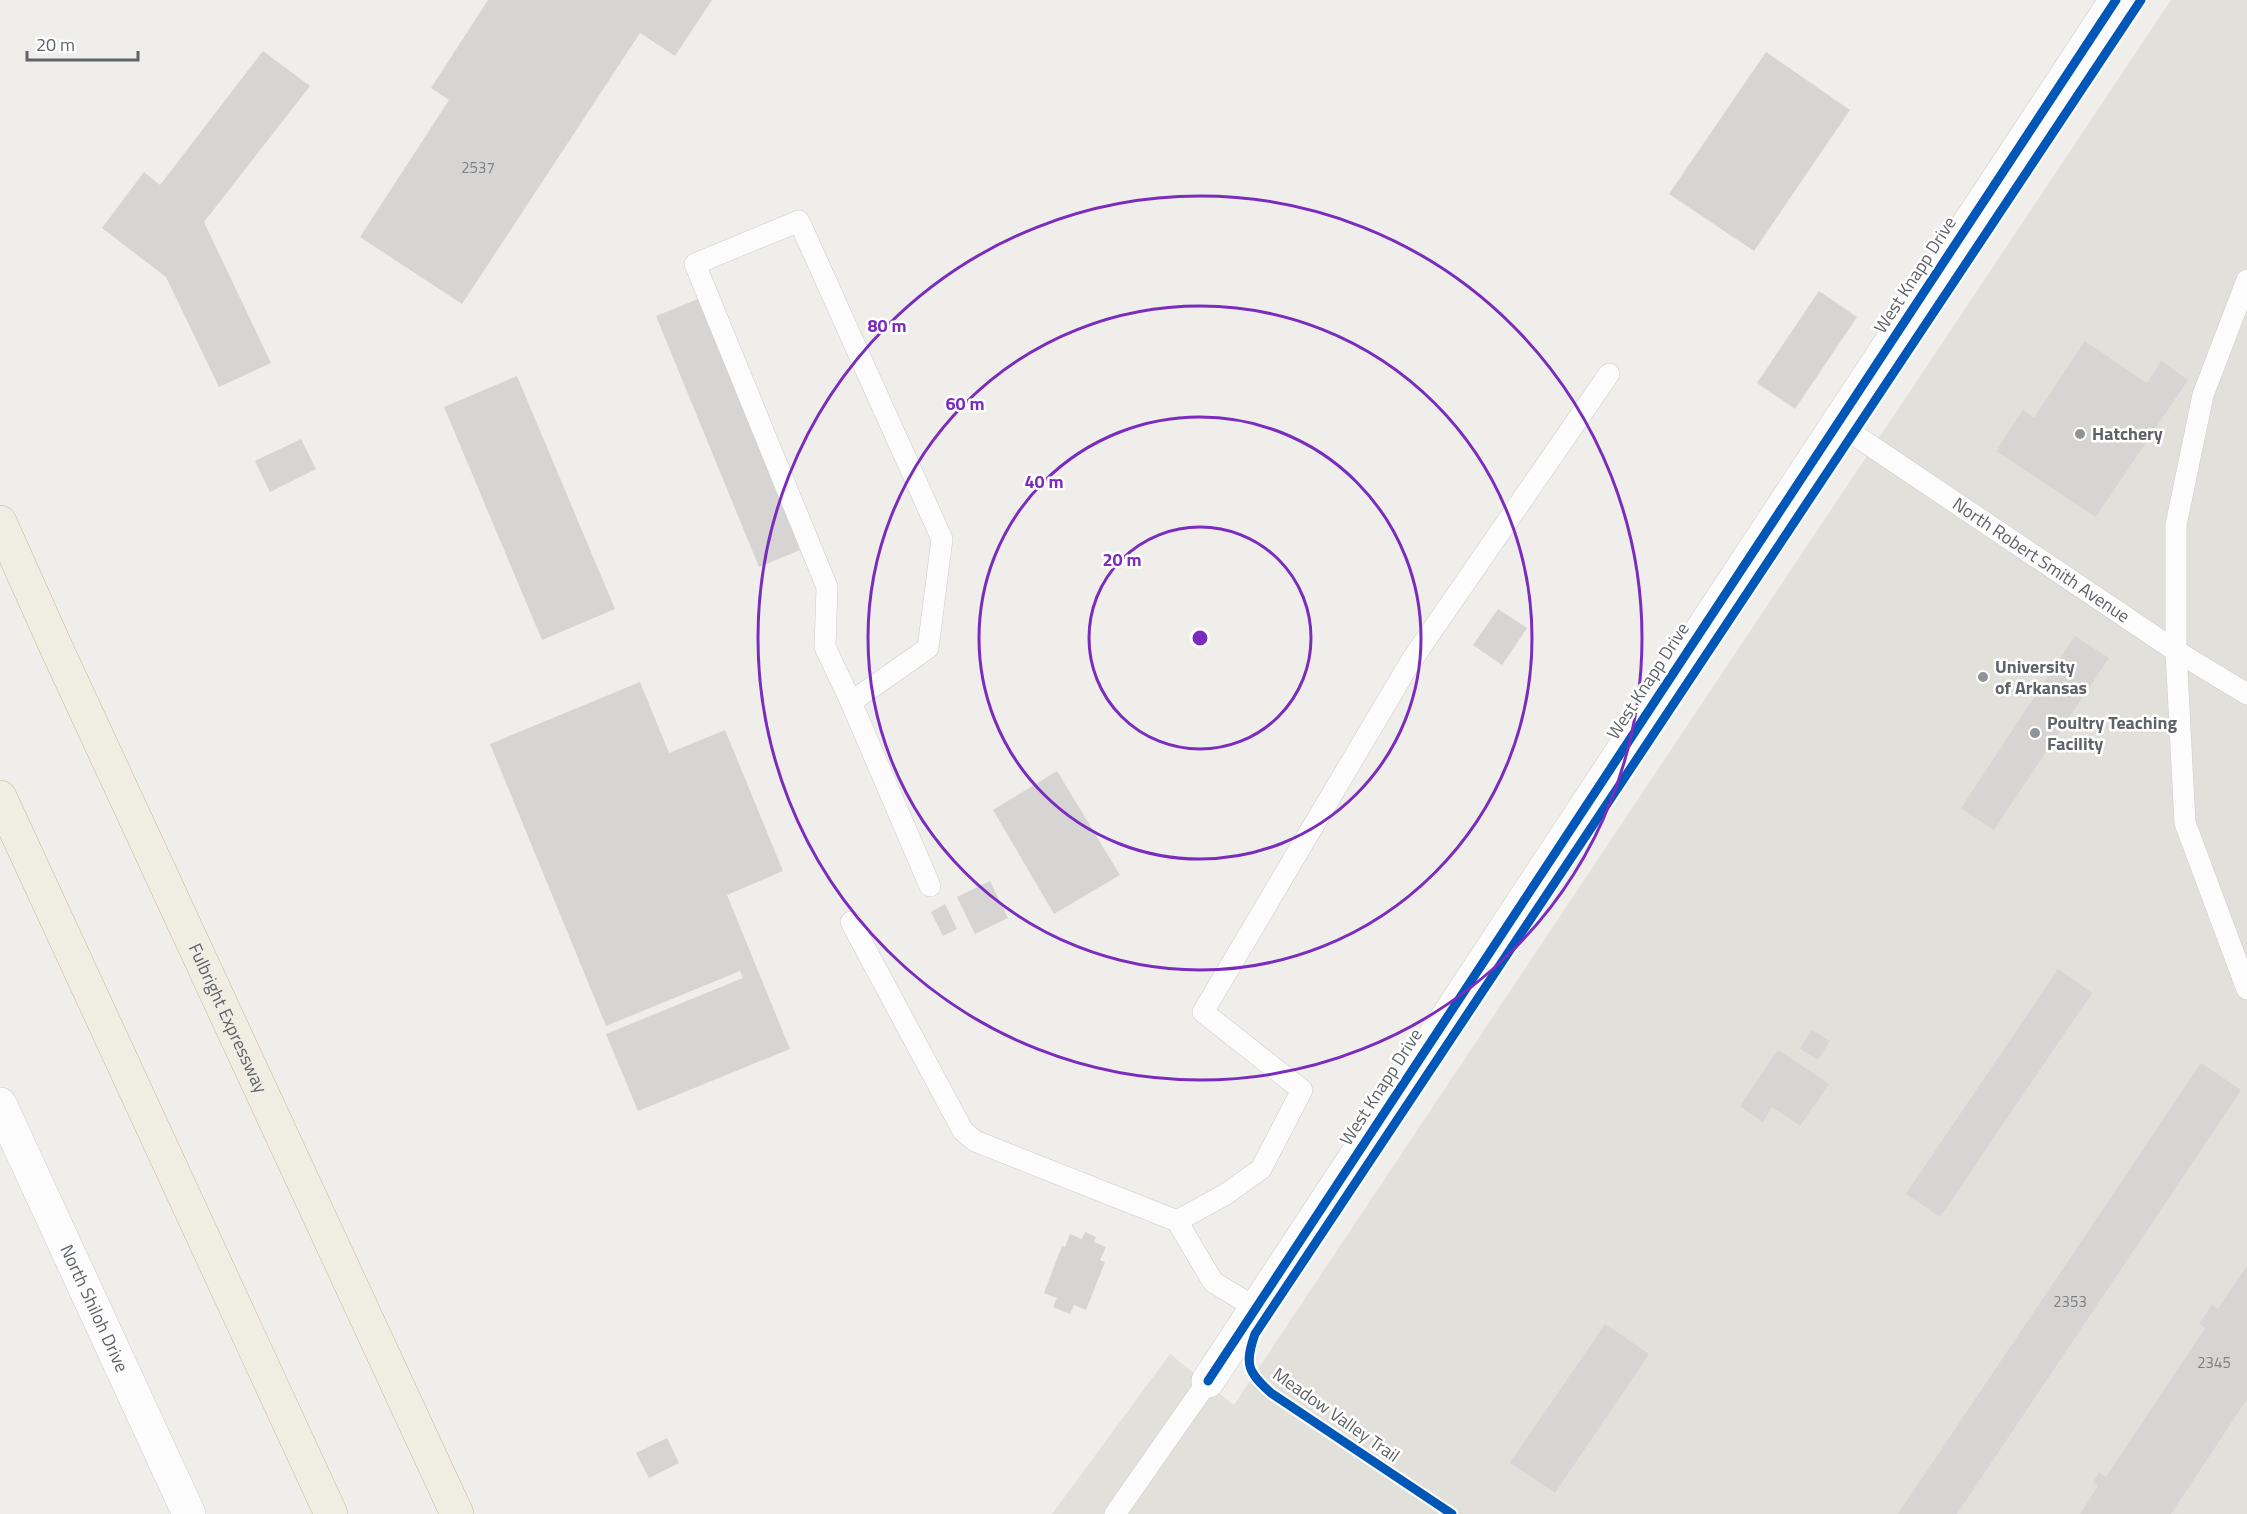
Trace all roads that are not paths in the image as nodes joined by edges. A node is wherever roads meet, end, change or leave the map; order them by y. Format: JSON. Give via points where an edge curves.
{"nodes":[{"id":1,"x":2116,"y":0,"type":"edge"},
{"id":2,"x":2247,"y":280,"type":"edge"},
{"id":3,"x":1609,"y":374,"type":"dead end"},
{"id":4,"x":1837,"y":423,"type":"junction"},
{"id":5,"x":0,"y":522,"type":"edge"},
{"id":6,"x":2176,"y":651,"type":"junction"},
{"id":7,"x":2247,"y":694,"type":"edge"},
{"id":8,"x":851,"y":702,"type":"junction"},
{"id":9,"x":0,"y":796,"type":"edge"},
{"id":10,"x":930,"y":886,"type":"dead end"},
{"id":11,"x":851,"y":922,"type":"dead end"},
{"id":12,"x":2247,"y":989,"type":"edge"},
{"id":13,"x":0,"y":1104,"type":"edge"},
{"id":14,"x":1177,"y":1221,"type":"junction"},
{"id":15,"x":1256,"y":1308,"type":"junction"},
{"id":16,"x":1208,"y":1381,"type":"joint"},
{"id":17,"x":189,"y":1514,"type":"edge"},
{"id":18,"x":331,"y":1514,"type":"edge"},
{"id":19,"x":457,"y":1514,"type":"edge"},
{"id":20,"x":1115,"y":1514,"type":"edge"}],
"edges":[{"from":1,"to":4,"type":"street","name":"West Knapp Drive"},
{"from":2,"to":6,"type":"lane","via":[[2203,395],[2176,525]]},
{"from":3,"to":14,"type":"lane","via":[[1411,661],[1203,1012],[1302,1090],[1261,1169]]},
{"from":4,"to":6,"type":"lane","name":"North Robert Smith Avenue"},
{"from":4,"to":15,"type":"street","name":"West Knapp Drive"},
{"from":5,"to":19,"type":"highway","name":"Fulbright Expressway"},
{"from":6,"to":7,"type":"lane","name":"North Robert Smith Avenue"},
{"from":6,"to":12,"type":"lane","via":[[2185,823]]},
{"from":8,"to":8,"type":"lane","via":[[825,647],[827,587],[695,264],[799,221],[942,539],[928,648]]},
{"from":8,"to":10,"type":"lane"},
{"from":9,"to":18,"type":"highway"},
{"from":11,"to":14,"type":"lane","via":[[963,1131],[975,1141]]},
{"from":13,"to":17,"type":"street","name":"North Shiloh Drive"},
{"from":14,"to":15,"type":"lane","via":[[1213,1282]]},
{"from":15,"to":16,"type":"street","name":"West Knapp Drive"},
{"from":16,"to":20,"type":"lane"}]}
